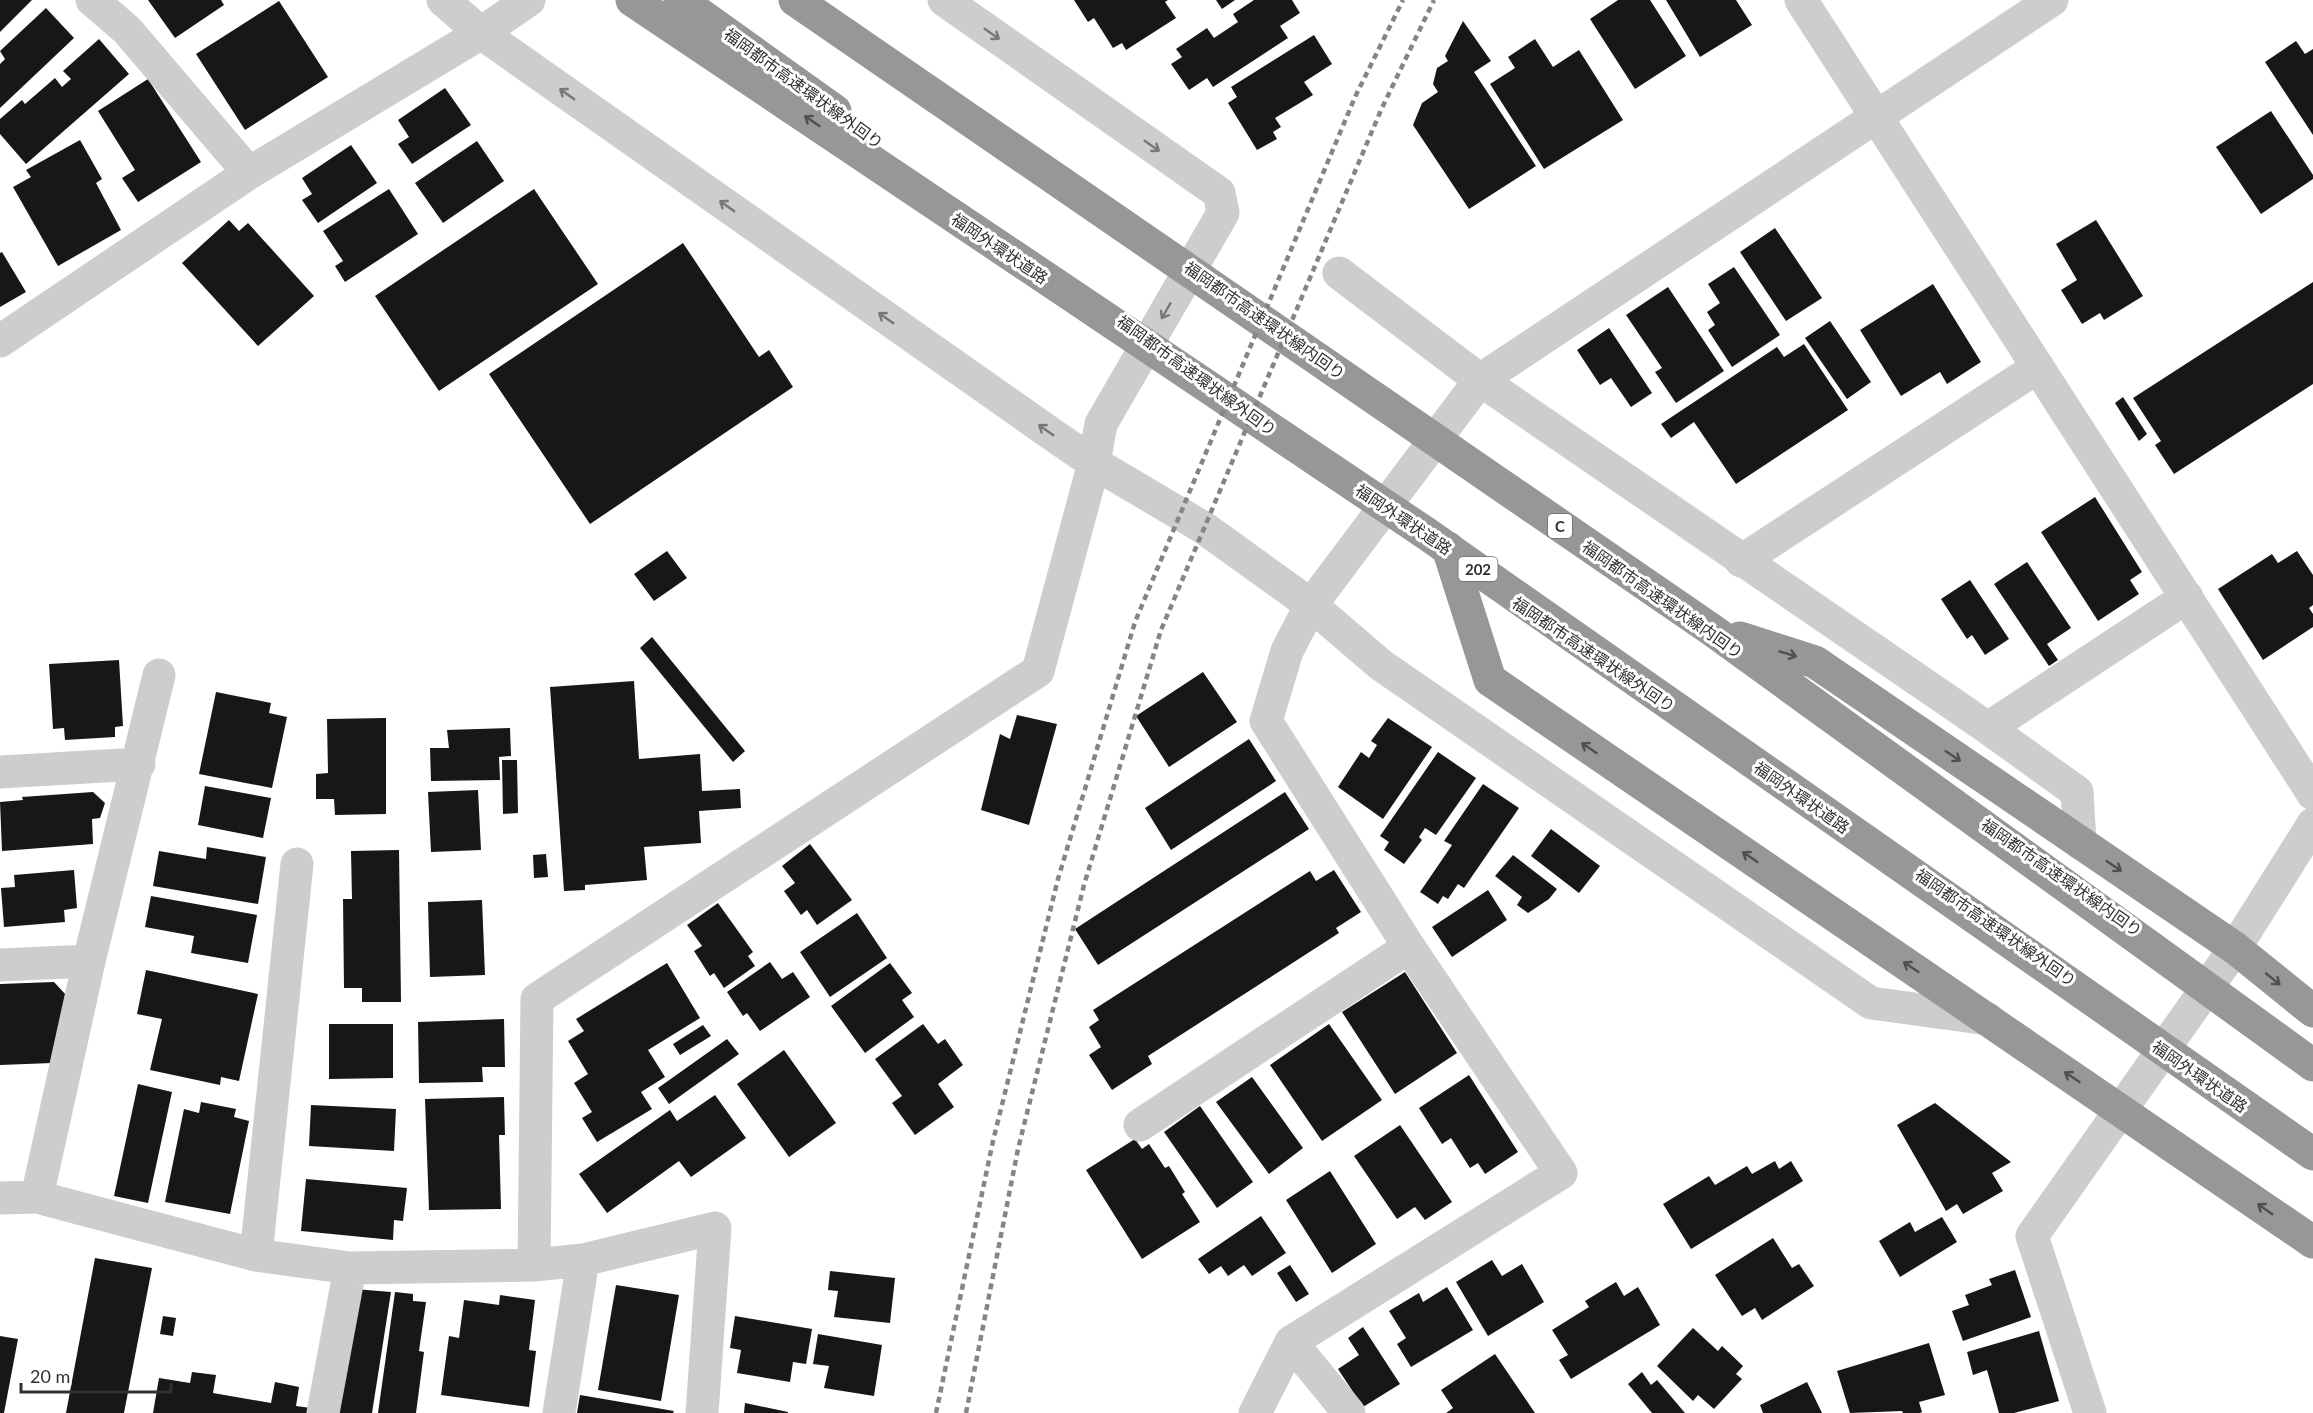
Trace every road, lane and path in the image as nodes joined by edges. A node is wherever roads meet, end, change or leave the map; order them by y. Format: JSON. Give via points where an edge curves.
{"nodes":[{"id":1,"x":92,"y":0,"type":"edge"},
{"id":2,"x":443,"y":0,"type":"edge"},
{"id":3,"x":529,"y":0,"type":"edge"},
{"id":4,"x":632,"y":0,"type":"edge"},
{"id":5,"x":680,"y":0,"type":"edge"},
{"id":6,"x":795,"y":0,"type":"edge"},
{"id":7,"x":809,"y":0,"type":"edge"},
{"id":8,"x":944,"y":0,"type":"edge"},
{"id":9,"x":1802,"y":0,"type":"edge"},
{"id":10,"x":2052,"y":0,"type":"edge"},
{"id":11,"x":480,"y":33,"type":"junction"},
{"id":12,"x":1876,"y":115,"type":"junction"},
{"id":13,"x":249,"y":173,"type":"junction"},
{"id":14,"x":1190,"y":270,"type":"junction"},
{"id":15,"x":1340,"y":273,"type":"dead end"},
{"id":16,"x":0,"y":341,"type":"edge"},
{"id":17,"x":1146,"y":345,"type":"junction"},
{"id":18,"x":2038,"y":367,"type":"junction"},
{"id":19,"x":1480,"y":380,"type":"junction"},
{"id":20,"x":1436,"y":440,"type":"junction"},
{"id":21,"x":1094,"y":463,"type":"junction"},
{"id":22,"x":1386,"y":506,"type":"junction"},
{"id":23,"x":1448,"y":548,"type":"junction"},
{"id":24,"x":1741,"y":561,"type":"junction"},
{"id":25,"x":2187,"y":597,"type":"junction"},
{"id":26,"x":1311,"y":605,"type":"junction"},
{"id":27,"x":1712,"y":630,"type":"junction"},
{"id":28,"x":159,"y":675,"type":"dead end"},
{"id":29,"x":1988,"y":728,"type":"junction"},
{"id":30,"x":139,"y":764,"type":"junction"},
{"id":31,"x":0,"y":772,"type":"edge"},
{"id":32,"x":2313,"y":794,"type":"edge"},
{"id":33,"x":2313,"y":824,"type":"edge"},
{"id":34,"x":2080,"y":843,"type":"junction"},
{"id":35,"x":297,"y":864,"type":"dead end"},
{"id":36,"x":1409,"y":947,"type":"junction"},
{"id":37,"x":2235,"y":948,"type":"junction"},
{"id":38,"x":89,"y":961,"type":"junction"},
{"id":39,"x":0,"y":965,"type":"edge"},
{"id":40,"x":2207,"y":988,"type":"junction"},
{"id":41,"x":2313,"y":1011,"type":"edge"},
{"id":42,"x":1988,"y":1019,"type":"junction"},
{"id":43,"x":2163,"y":1050,"type":"junction"},
{"id":44,"x":2313,"y":1050,"type":"edge"},
{"id":45,"x":2313,"y":1065,"type":"edge"},
{"id":46,"x":2121,"y":1110,"type":"junction"},
{"id":47,"x":1140,"y":1125,"type":"dead end"},
{"id":48,"x":2313,"y":1148,"type":"edge"},
{"id":49,"x":2313,"y":1154,"type":"edge"},
{"id":50,"x":37,"y":1197,"type":"junction"},
{"id":51,"x":0,"y":1198,"type":"edge"},
{"id":52,"x":2313,"y":1242,"type":"edge"},
{"id":53,"x":256,"y":1255,"type":"junction"},
{"id":54,"x":583,"y":1260,"type":"junction"},
{"id":55,"x":534,"y":1265,"type":"junction"},
{"id":56,"x":350,"y":1268,"type":"junction"},
{"id":57,"x":1291,"y":1342,"type":"junction"},
{"id":58,"x":323,"y":1413,"type":"edge"},
{"id":59,"x":559,"y":1413,"type":"edge"},
{"id":60,"x":702,"y":1413,"type":"edge"},
{"id":61,"x":1256,"y":1413,"type":"edge"},
{"id":62,"x":1349,"y":1413,"type":"edge"},
{"id":63,"x":2090,"y":1413,"type":"edge"}],
"edges":[{"from":1,"to":13,"type":"street","via":[[127,30]]},
{"from":2,"to":11,"type":"street"},
{"from":3,"to":11,"type":"street"},
{"from":17,"to":4,"type":"highway","name":"福岡外環状道路","number":"202","one_way":true},
{"from":5,"to":48,"type":"highway","name":"福岡都市高速環状線外回り","via":[[1387,513],[1995,925]]},
{"from":6,"to":14,"type":"highway"},
{"from":7,"to":44,"type":"highway","name":"福岡都市高速環状線内回り","number":"C"},
{"from":8,"to":14,"type":"street","one_way":true,"via":[[1219,193],[1222,213]]},
{"from":9,"to":12,"type":"street"},
{"from":10,"to":12,"type":"street"},
{"from":11,"to":13,"type":"street"},
{"from":21,"to":11,"type":"street","one_way":true},
{"from":12,"to":18,"type":"street"},
{"from":12,"to":19,"type":"street"},
{"from":13,"to":16,"type":"street"},
{"from":14,"to":17,"type":"street","one_way":true},
{"from":14,"to":20,"type":"highway"},
{"from":15,"to":19,"type":"street"},
{"from":17,"to":21,"type":"street","via":[[1101,424]]},
{"from":17,"to":22,"type":"highway","name":"福岡外環状道路","number":"202"},
{"from":18,"to":24,"type":"street"},
{"from":18,"to":25,"type":"street"},
{"from":19,"to":20,"type":"street"},
{"from":19,"to":24,"type":"street"},
{"from":20,"to":22,"type":"street"},
{"from":20,"to":27,"type":"highway"},
{"from":21,"to":26,"type":"street","via":[[1204,528]]},
{"from":21,"to":55,"type":"street","via":[[1038,671],[537,999]]},
{"from":22,"to":23,"type":"highway","name":"福岡外環状道路","number":"202"},
{"from":22,"to":26,"type":"street"},
{"from":42,"to":23,"type":"highway","one_way":true,"via":[[1490,680]]},
{"from":23,"to":43,"type":"highway","name":"福岡外環状道路","number":"202"},
{"from":24,"to":29,"type":"street"},
{"from":25,"to":29,"type":"street"},
{"from":25,"to":32,"type":"street"},
{"from":26,"to":36,"type":"street","via":[[1287,651],[1266,721]]},
{"from":26,"to":42,"type":"street","via":[[1381,665],[1870,1003]]},
{"from":27,"to":34,"type":"highway","one_way":true,"via":[[1815,662]]},
{"from":27,"to":40,"type":"highway"},
{"from":28,"to":30,"type":"street"},
{"from":29,"to":34,"type":"street","via":[[2077,792]]},
{"from":30,"to":31,"type":"street"},
{"from":30,"to":38,"type":"street"},
{"from":33,"to":37,"type":"street"},
{"from":34,"to":37,"type":"highway","one_way":true},
{"from":35,"to":53,"type":"street"},
{"from":36,"to":47,"type":"street"},
{"from":36,"to":57,"type":"street","via":[[1561,1173]]},
{"from":37,"to":40,"type":"street"},
{"from":37,"to":41,"type":"highway","one_way":true},
{"from":38,"to":39,"type":"street"},
{"from":38,"to":50,"type":"street"},
{"from":40,"to":43,"type":"street"},
{"from":40,"to":45,"type":"highway"},
{"from":46,"to":42,"type":"highway","one_way":true},
{"from":43,"to":46,"type":"street"},
{"from":43,"to":49,"type":"highway","name":"福岡外環状道路","number":"202"},
{"from":52,"to":46,"type":"highway","one_way":true},
{"from":46,"to":63,"type":"street","via":[[2032,1236]]},
{"from":50,"to":51,"type":"street"},
{"from":50,"to":53,"type":"street"},
{"from":53,"to":56,"type":"street"},
{"from":54,"to":55,"type":"street"},
{"from":54,"to":59,"type":"street"},
{"from":54,"to":60,"type":"street","via":[[715,1228]]},
{"from":55,"to":56,"type":"street"},
{"from":56,"to":58,"type":"street"},
{"from":57,"to":61,"type":"street"},
{"from":57,"to":62,"type":"street"}]}
